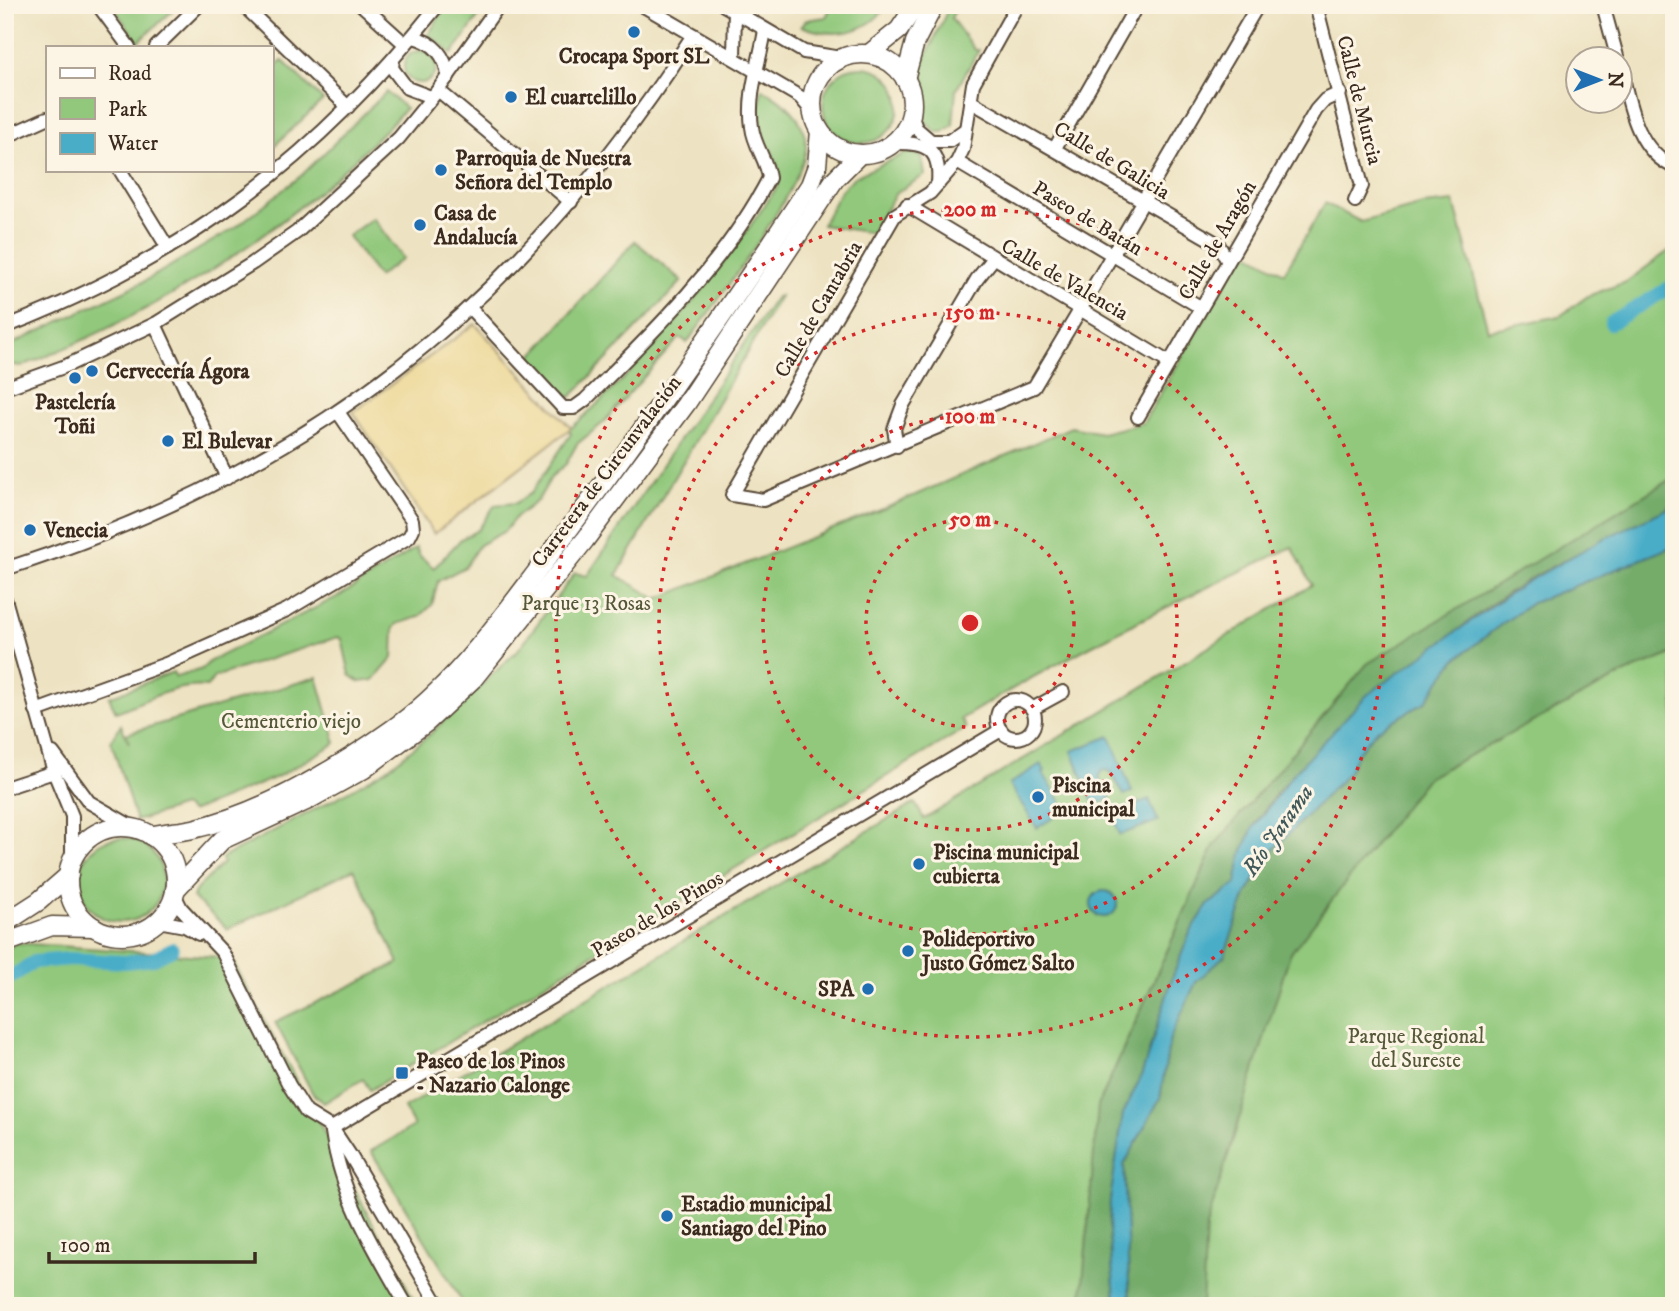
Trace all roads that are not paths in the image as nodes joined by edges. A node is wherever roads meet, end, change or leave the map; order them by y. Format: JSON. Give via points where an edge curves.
{"nodes":[{"id":1,"x":98,"y":5,"type":"edge"},
{"id":2,"x":200,"y":5,"type":"edge"},
{"id":3,"x":243,"y":5,"type":"edge"},
{"id":4,"x":362,"y":5,"type":"edge"},
{"id":5,"x":438,"y":5,"type":"edge"},
{"id":6,"x":499,"y":5,"type":"edge"},
{"id":7,"x":642,"y":5,"type":"edge"},
{"id":8,"x":916,"y":5,"type":"edge"},
{"id":9,"x":934,"y":5,"type":"edge"},
{"id":10,"x":1017,"y":5,"type":"edge"},
{"id":11,"x":1138,"y":5,"type":"edge"},
{"id":12,"x":1258,"y":5,"type":"edge"},
{"id":13,"x":1316,"y":5,"type":"edge"},
{"id":14,"x":1603,"y":5,"type":"edge"},
{"id":15,"x":731,"y":7,"type":"edge"},
{"id":16,"x":765,"y":30,"type":"junction"},
{"id":17,"x":693,"y":35,"type":"junction"},
{"id":18,"x":409,"y":40,"type":"junction"},
{"id":19,"x":128,"y":46,"type":"edge"},
{"id":20,"x":157,"y":46,"type":"edge"},
{"id":21,"x":1614,"y":46,"type":"edge"},
{"id":22,"x":869,"y":54,"type":"junction"},
{"id":23,"x":734,"y":58,"type":"junction"},
{"id":24,"x":841,"y":58,"type":"junction"},
{"id":25,"x":393,"y":59,"type":"junction"},
{"id":26,"x":754,"y":70,"type":"junction"},
{"id":27,"x":448,"y":77,"type":"junction"},
{"id":28,"x":905,"y":79,"type":"junction"},
{"id":29,"x":1340,"y":93,"type":"junction"},
{"id":30,"x":435,"y":94,"type":"junction"},
{"id":31,"x":970,"y":101,"type":"junction"},
{"id":32,"x":348,"y":107,"type":"junction"},
{"id":33,"x":812,"y":111,"type":"junction"},
{"id":34,"x":911,"y":114,"type":"junction"},
{"id":35,"x":1633,"y":116,"type":"edge"},
{"id":36,"x":46,"y":118,"type":"edge"},
{"id":37,"x":966,"y":129,"type":"junction"},
{"id":38,"x":820,"y":131,"type":"junction"},
{"id":39,"x":5,"y":137,"type":"edge"},
{"id":40,"x":893,"y":144,"type":"junction"},
{"id":41,"x":1055,"y":148,"type":"junction"},
{"id":42,"x":860,"y":154,"type":"junction"},
{"id":43,"x":957,"y":162,"type":"junction"},
{"id":44,"x":1674,"y":167,"type":"edge"},
{"id":45,"x":121,"y":172,"type":"edge"},
{"id":46,"x":938,"y":184,"type":"junction"},
{"id":47,"x":1356,"y":201,"type":"dead end"},
{"id":48,"x":571,"y":202,"type":"junction"},
{"id":49,"x":1141,"y":204,"type":"junction"},
{"id":50,"x":907,"y":205,"type":"junction"},
{"id":51,"x":168,"y":248,"type":"junction"},
{"id":52,"x":1112,"y":255,"type":"junction"},
{"id":53,"x":993,"y":258,"type":"junction"},
{"id":54,"x":1227,"y":260,"type":"junction"},
{"id":55,"x":1082,"y":306,"type":"junction"},
{"id":56,"x":470,"y":307,"type":"junction"},
{"id":57,"x":1200,"y":307,"type":"junction"},
{"id":58,"x":155,"y":324,"type":"junction"},
{"id":59,"x":5,"y":327,"type":"edge"},
{"id":60,"x":1168,"y":362,"type":"junction"},
{"id":61,"x":5,"y":388,"type":"edge"},
{"id":62,"x":338,"y":412,"type":"junction"},
{"id":63,"x":1138,"y":417,"type":"dead end"},
{"id":64,"x":897,"y":446,"type":"junction"},
{"id":65,"x":227,"y":478,"type":"junction"},
{"id":66,"x":5,"y":569,"type":"edge"},
{"id":67,"x":5,"y":599,"type":"edge"},
{"id":68,"x":1063,"y":692,"type":"dead end"},
{"id":69,"x":1032,"y":709,"type":"junction"},
{"id":70,"x":36,"y":710,"type":"junction"},
{"id":71,"x":1001,"y":730,"type":"junction"},
{"id":72,"x":48,"y":746,"type":"junction"},
{"id":73,"x":54,"y":772,"type":"junction"},
{"id":74,"x":5,"y":788,"type":"edge"},
{"id":75,"x":143,"y":832,"type":"junction"},
{"id":76,"x":70,"y":868,"type":"junction"},
{"id":77,"x":174,"y":892,"type":"junction"},
{"id":78,"x":5,"y":922,"type":"edge"},
{"id":79,"x":158,"y":922,"type":"junction"},
{"id":80,"x":94,"y":928,"type":"junction"},
{"id":81,"x":5,"y":943,"type":"edge"},
{"id":82,"x":215,"y":943,"type":"junction"},
{"id":83,"x":332,"y":1128,"type":"junction"},
{"id":84,"x":407,"y":1306,"type":"edge"},
{"id":85,"x":439,"y":1306,"type":"edge"}],
"edges":[{"from":1,"to":19,"type":"street"},
{"from":2,"to":20,"type":"street"},
{"from":3,"to":32,"type":"street"},
{"from":4,"to":18,"type":"street"},
{"from":5,"to":18,"type":"street"},
{"from":6,"to":27,"type":"street"},
{"from":7,"to":17,"type":"street"},
{"from":8,"to":22,"type":"main road","via":[[899,30]]},
{"from":9,"to":28,"type":"main road","via":[[915,42]]},
{"from":10,"to":31,"type":"street","via":[[979,71]]},
{"from":11,"to":41,"type":"street"},
{"from":12,"to":49,"type":"street"},
{"from":13,"to":29,"type":"street","name":"Calle de Murcia"},
{"from":14,"to":21,"type":"street"},
{"from":15,"to":16,"type":"street"},
{"from":15,"to":23,"type":"street"},
{"from":16,"to":24,"type":"street","via":[[804,52]]},
{"from":16,"to":26,"type":"street"},
{"from":17,"to":23,"type":"street"},
{"from":17,"to":48,"type":"street","via":[[638,118]]},
{"from":18,"to":25,"type":"street"},
{"from":18,"to":27,"type":"street","via":[[424,40],[442,54]]},
{"from":22,"to":24,"type":"main road"},
{"from":22,"to":28,"type":"main road","via":[[896,67]]},
{"from":23,"to":26,"type":"street"},
{"from":24,"to":33,"type":"main road","via":[[818,79]]},
{"from":25,"to":30,"type":"street","via":[[392,68],[407,88]]},
{"from":25,"to":32,"type":"street"},
{"from":26,"to":33,"type":"street","via":[[800,97]]},
{"from":26,"to":56,"type":"street","via":[[752,127],[769,178],[729,240],[656,330],[585,400],[574,408],[563,408]]},
{"from":27,"to":30,"type":"street"},
{"from":28,"to":34,"type":"main road"},
{"from":29,"to":47,"type":"street","name":"Calle de Murcia","via":[[1362,186]]},
{"from":29,"to":54,"type":"street","name":"Calle de Aragón","via":[[1316,110]]},
{"from":30,"to":48,"type":"street"},
{"from":30,"to":58,"type":"street","via":[[399,138],[315,217],[253,263]]},
{"from":31,"to":37,"type":"street"},
{"from":31,"to":41,"type":"street","name":"Calle de Galicia"},
{"from":32,"to":51,"type":"street","via":[[265,184]]},
{"from":33,"to":38,"type":"main road"},
{"from":34,"to":37,"type":"street","via":[[916,128],[931,141],[949,141]]},
{"from":34,"to":40,"type":"main road"},
{"from":35,"to":44,"type":"street","via":[[1647,147]]},
{"from":36,"to":39,"type":"street"},
{"from":37,"to":43,"type":"street"},
{"from":38,"to":42,"type":"main road","via":[[830,143]]},
{"from":38,"to":75,"type":"main road","name":"Carretera de Circunvalación","via":[[810,185],[719,323],[563,538],[499,621],[428,701],[393,730],[296,788],[249,810],[193,829]]},
{"from":40,"to":42,"type":"main road"},
{"from":40,"to":46,"type":"street","via":[[923,144],[937,162]]},
{"from":41,"to":49,"type":"street","name":"Calle de Galicia"},
{"from":42,"to":77,"type":"main road","name":"Carretera de Circunvalación","via":[[835,180],[671,425],[472,679],[427,722],[364,769],[222,840]]},
{"from":43,"to":46,"type":"street","name":"Calle de Cantabria"},
{"from":43,"to":52,"type":"street","name":"Paseo de Batán"},
{"from":45,"to":51,"type":"street"},
{"from":46,"to":50,"type":"street","name":"Calle de Cantabria"},
{"from":48,"to":56,"type":"street","via":[[534,246]]},
{"from":49,"to":52,"type":"street"},
{"from":49,"to":54,"type":"street","name":"Calle de Galicia","via":[[1218,244]]},
{"from":50,"to":53,"type":"street","name":"Calle de Valencia"},
{"from":50,"to":64,"type":"street","name":"Calle de Cantabria","via":[[895,215],[732,495],[763,499]]},
{"from":51,"to":59,"type":"street","via":[[127,273]]},
{"from":52,"to":55,"type":"street"},
{"from":52,"to":57,"type":"street","name":"Paseo de Batán"},
{"from":53,"to":55,"type":"street","name":"Calle de Valencia"},
{"from":53,"to":64,"type":"street","via":[[903,405],[894,429]]},
{"from":54,"to":57,"type":"street","name":"Calle de Aragón"},
{"from":55,"to":60,"type":"street","name":"Calle de Valencia"},
{"from":55,"to":64,"type":"street","via":[[1034,387]]},
{"from":56,"to":62,"type":"street"},
{"from":57,"to":60,"type":"street","name":"Calle de Aragón"},
{"from":58,"to":61,"type":"street","via":[[66,366]]},
{"from":58,"to":65,"type":"street"},
{"from":60,"to":63,"type":"street","name":"Calle de Aragón"},
{"from":62,"to":65,"type":"street"},
{"from":62,"to":70,"type":"street","via":[[412,520],[409,537],[286,610],[166,664]]},
{"from":65,"to":66,"type":"street","via":[[130,524]]},
{"from":67,"to":70,"type":"street"},
{"from":68,"to":69,"type":"street"},
{"from":69,"to":71,"type":"street","name":"Paseo de los Pinos","via":[[1035,722],[1024,736],[1011,737]]},
{"from":69,"to":71,"type":"street","via":[[1015,701],[1003,706],[998,717]]},
{"from":70,"to":72,"type":"street"},
{"from":71,"to":83,"type":"street","name":"Paseo de los Pinos"},
{"from":72,"to":73,"type":"street"},
{"from":72,"to":75,"type":"street","via":[[89,802]]},
{"from":73,"to":74,"type":"street"},
{"from":73,"to":76,"type":"street","via":[[72,816]]},
{"from":75,"to":76,"type":"main road","via":[[114,828],[93,836]]},
{"from":75,"to":77,"type":"main road","via":[[169,855]]},
{"from":76,"to":78,"type":"main road","via":[[39,901]]},
{"from":76,"to":80,"type":"main road","via":[[74,905]]},
{"from":77,"to":79,"type":"main road"},
{"from":77,"to":82,"type":"street","via":[[181,908]]},
{"from":79,"to":80,"type":"main road","via":[[127,935]]},
{"from":79,"to":82,"type":"street","via":[[185,926]]},
{"from":80,"to":81,"type":"main road","via":[[52,926]]},
{"from":82,"to":83,"type":"street","via":[[306,1112]]},
{"from":83,"to":84,"type":"street","via":[[336,1163],[356,1213]]},
{"from":83,"to":85,"type":"street"}]}
